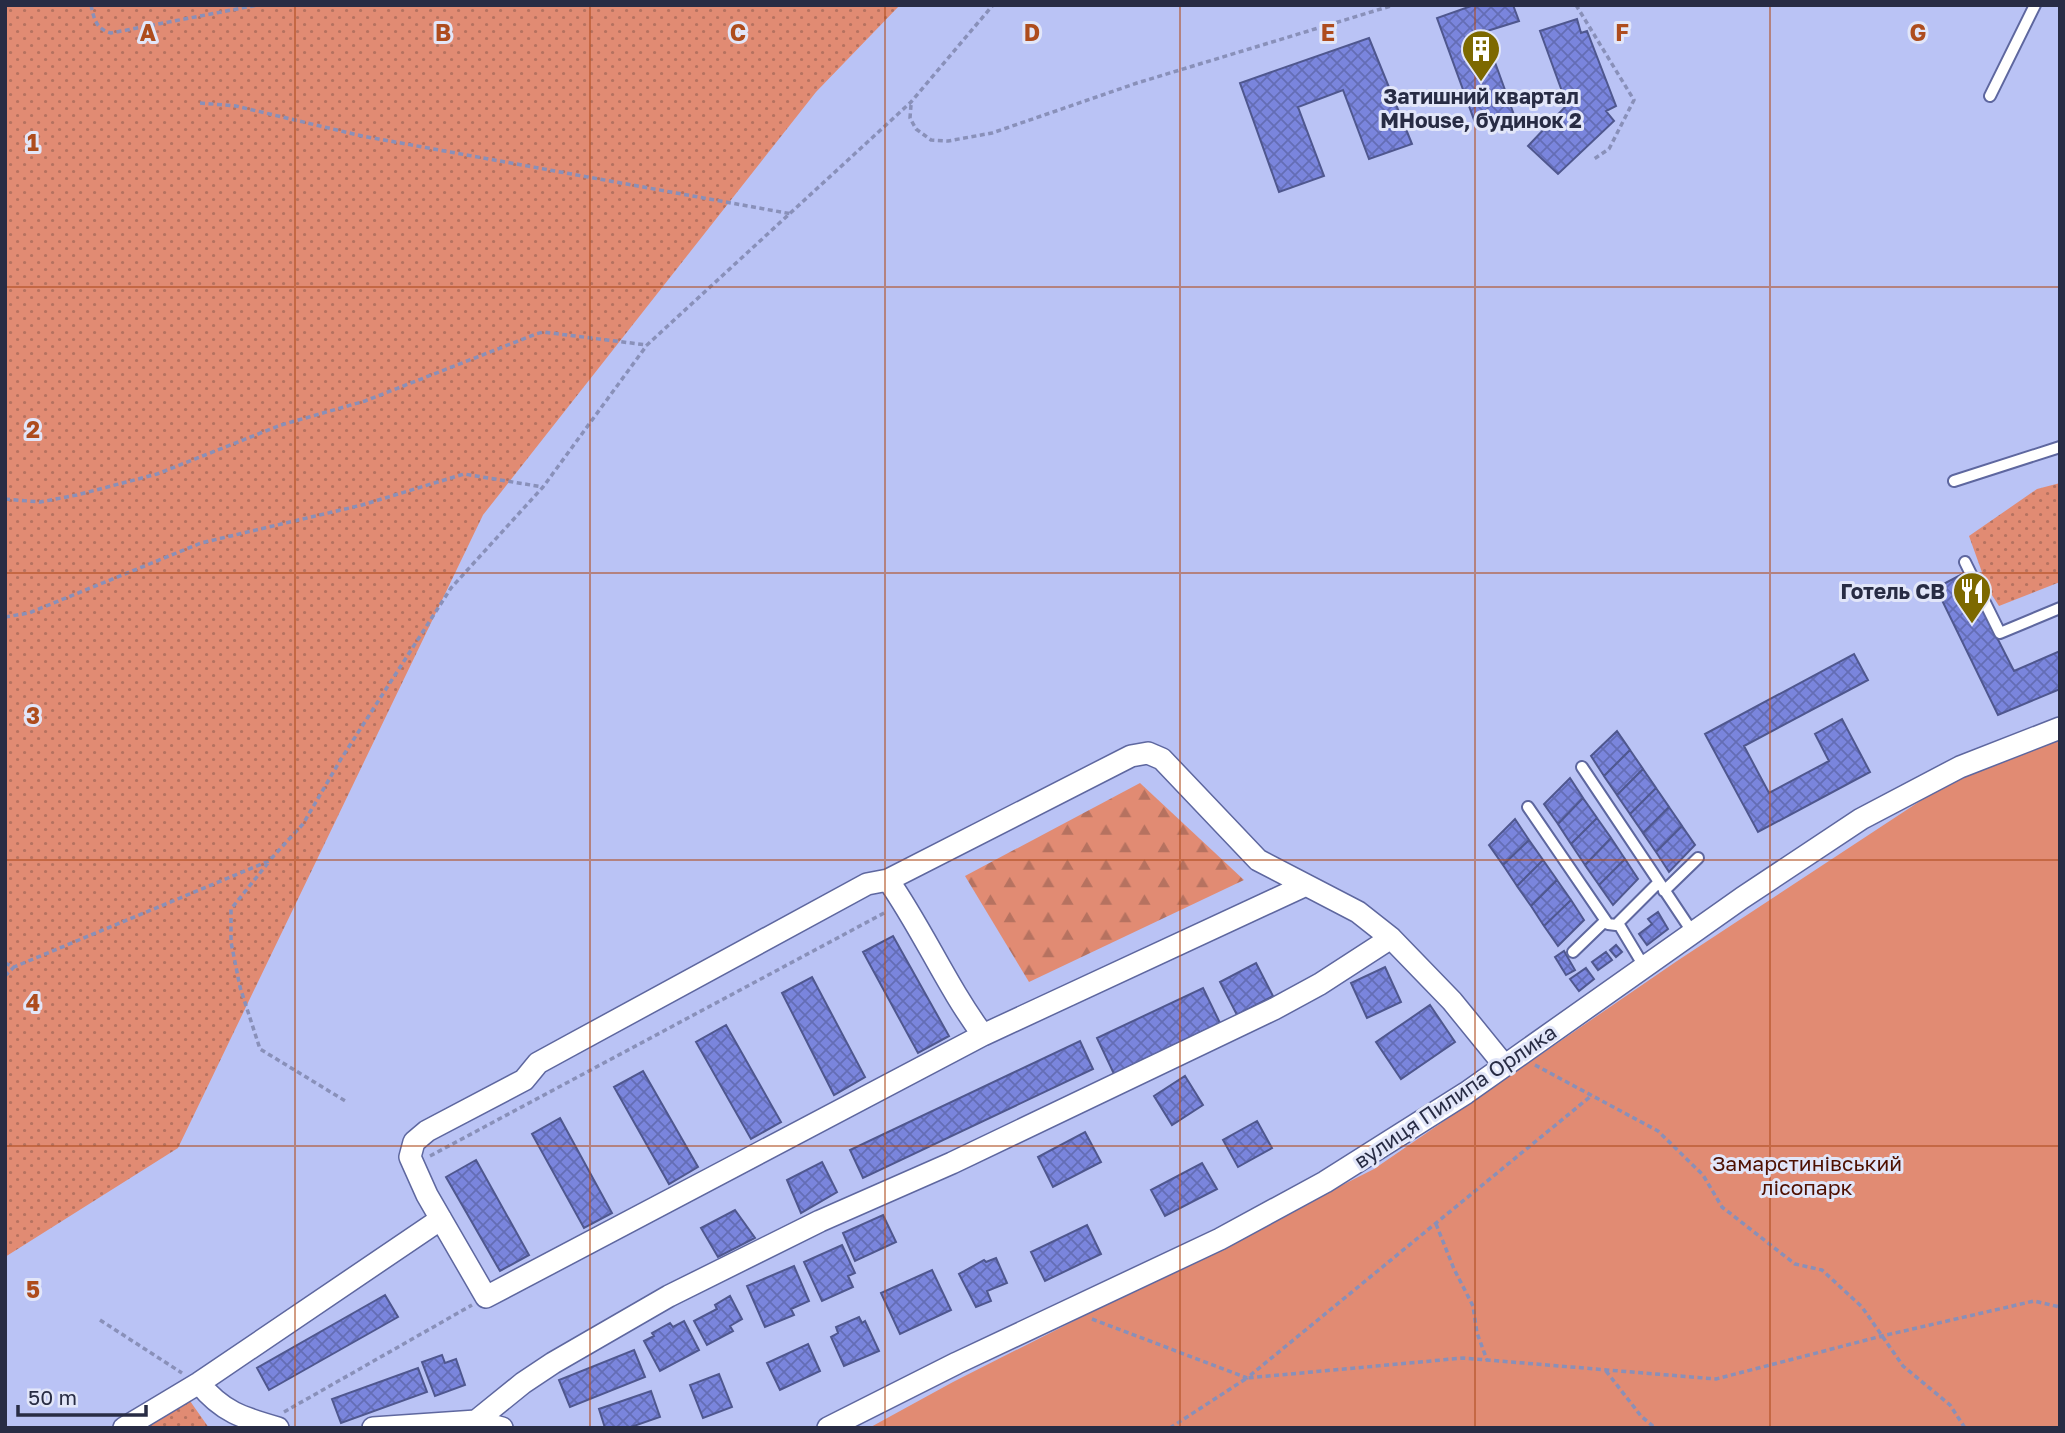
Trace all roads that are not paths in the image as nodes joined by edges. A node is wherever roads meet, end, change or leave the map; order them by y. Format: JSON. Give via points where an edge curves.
{"nodes":[{"id":1,"x":2035,"y":5,"type":"edge"},
{"id":2,"x":1990,"y":96,"type":"dead end"},
{"id":3,"x":2060,"y":447,"type":"edge"},
{"id":4,"x":1954,"y":481,"type":"dead end"},
{"id":5,"x":1965,"y":562,"type":"dead end"},
{"id":6,"x":2060,"y":608,"type":"edge"},
{"id":7,"x":2060,"y":728,"type":"edge"},
{"id":8,"x":1582,"y":767,"type":"dead end"},
{"id":9,"x":1528,"y":807,"type":"dead end"},
{"id":10,"x":1698,"y":858,"type":"dead end"},
{"id":11,"x":888,"y":880,"type":"junction"},
{"id":12,"x":1306,"y":885,"type":"junction"},
{"id":13,"x":1662,"y":886,"type":"junction"},
{"id":14,"x":1605,"y":920,"type":"junction"},
{"id":15,"x":1618,"y":923,"type":"junction"},
{"id":16,"x":1693,"y":933,"type":"junction"},
{"id":17,"x":1391,"y":938,"type":"junction"},
{"id":18,"x":1573,"y":953,"type":"dead end"},
{"id":19,"x":1645,"y":968,"type":"junction"},
{"id":20,"x":983,"y":1035,"type":"junction"},
{"id":21,"x":1511,"y":1060,"type":"junction"},
{"id":22,"x":440,"y":1219,"type":"junction"},
{"id":23,"x":199,"y":1383,"type":"junction"},
{"id":24,"x":476,"y":1421,"type":"junction"},
{"id":25,"x":271,"y":1426,"type":"edge"},
{"id":26,"x":124,"y":1428,"type":"edge"},
{"id":27,"x":373,"y":1428,"type":"edge"},
{"id":28,"x":502,"y":1428,"type":"edge"},
{"id":29,"x":828,"y":1428,"type":"edge"}],
"edges":[{"from":1,"to":2,"type":"lane"},
{"from":3,"to":4,"type":"lane"},
{"from":5,"to":6,"type":"lane","via":[[2000,633]]},
{"from":7,"to":16,"type":"street","name":"вулиця Пилипа Орлика","via":[[1961,767],[1861,819]]},
{"from":8,"to":13,"type":"lane"},
{"from":9,"to":14,"type":"lane"},
{"from":10,"to":13,"type":"lane"},
{"from":11,"to":12,"type":"street","via":[[1131,756],[1148,753],[1162,760],[1258,860]]},
{"from":11,"to":20,"type":"street"},
{"from":11,"to":22,"type":"street","via":[[867,884],[571,1045],[538,1063],[524,1080],[427,1131],[412,1144],[410,1157],[419,1188]]},
{"from":12,"to":17,"type":"street","via":[[1358,912]]},
{"from":12,"to":20,"type":"street"},
{"from":13,"to":15,"type":"lane"},
{"from":13,"to":16,"type":"lane"},
{"from":14,"to":15,"type":"lane","via":[[1610,926]]},
{"from":14,"to":18,"type":"lane"},
{"from":15,"to":19,"type":"lane"},
{"from":16,"to":19,"type":"street","name":"вулиця Пилипа Орлика"},
{"from":17,"to":21,"type":"street"},
{"from":17,"to":24,"type":"street","via":[[1262,1015],[669,1296],[553,1363]]},
{"from":19,"to":21,"type":"street","name":"вулиця Пилипа Орлика"},
{"from":20,"to":22,"type":"street","via":[[486,1297]]},
{"from":21,"to":29,"type":"street","name":"вулиця Пилипа Орлика","via":[[1325,1182],[1220,1239]]},
{"from":22,"to":23,"type":"street"},
{"from":23,"to":25,"type":"street","via":[[226,1409]]},
{"from":23,"to":26,"type":"street"},
{"from":24,"to":27,"type":"street"},
{"from":24,"to":28,"type":"street"}]}
